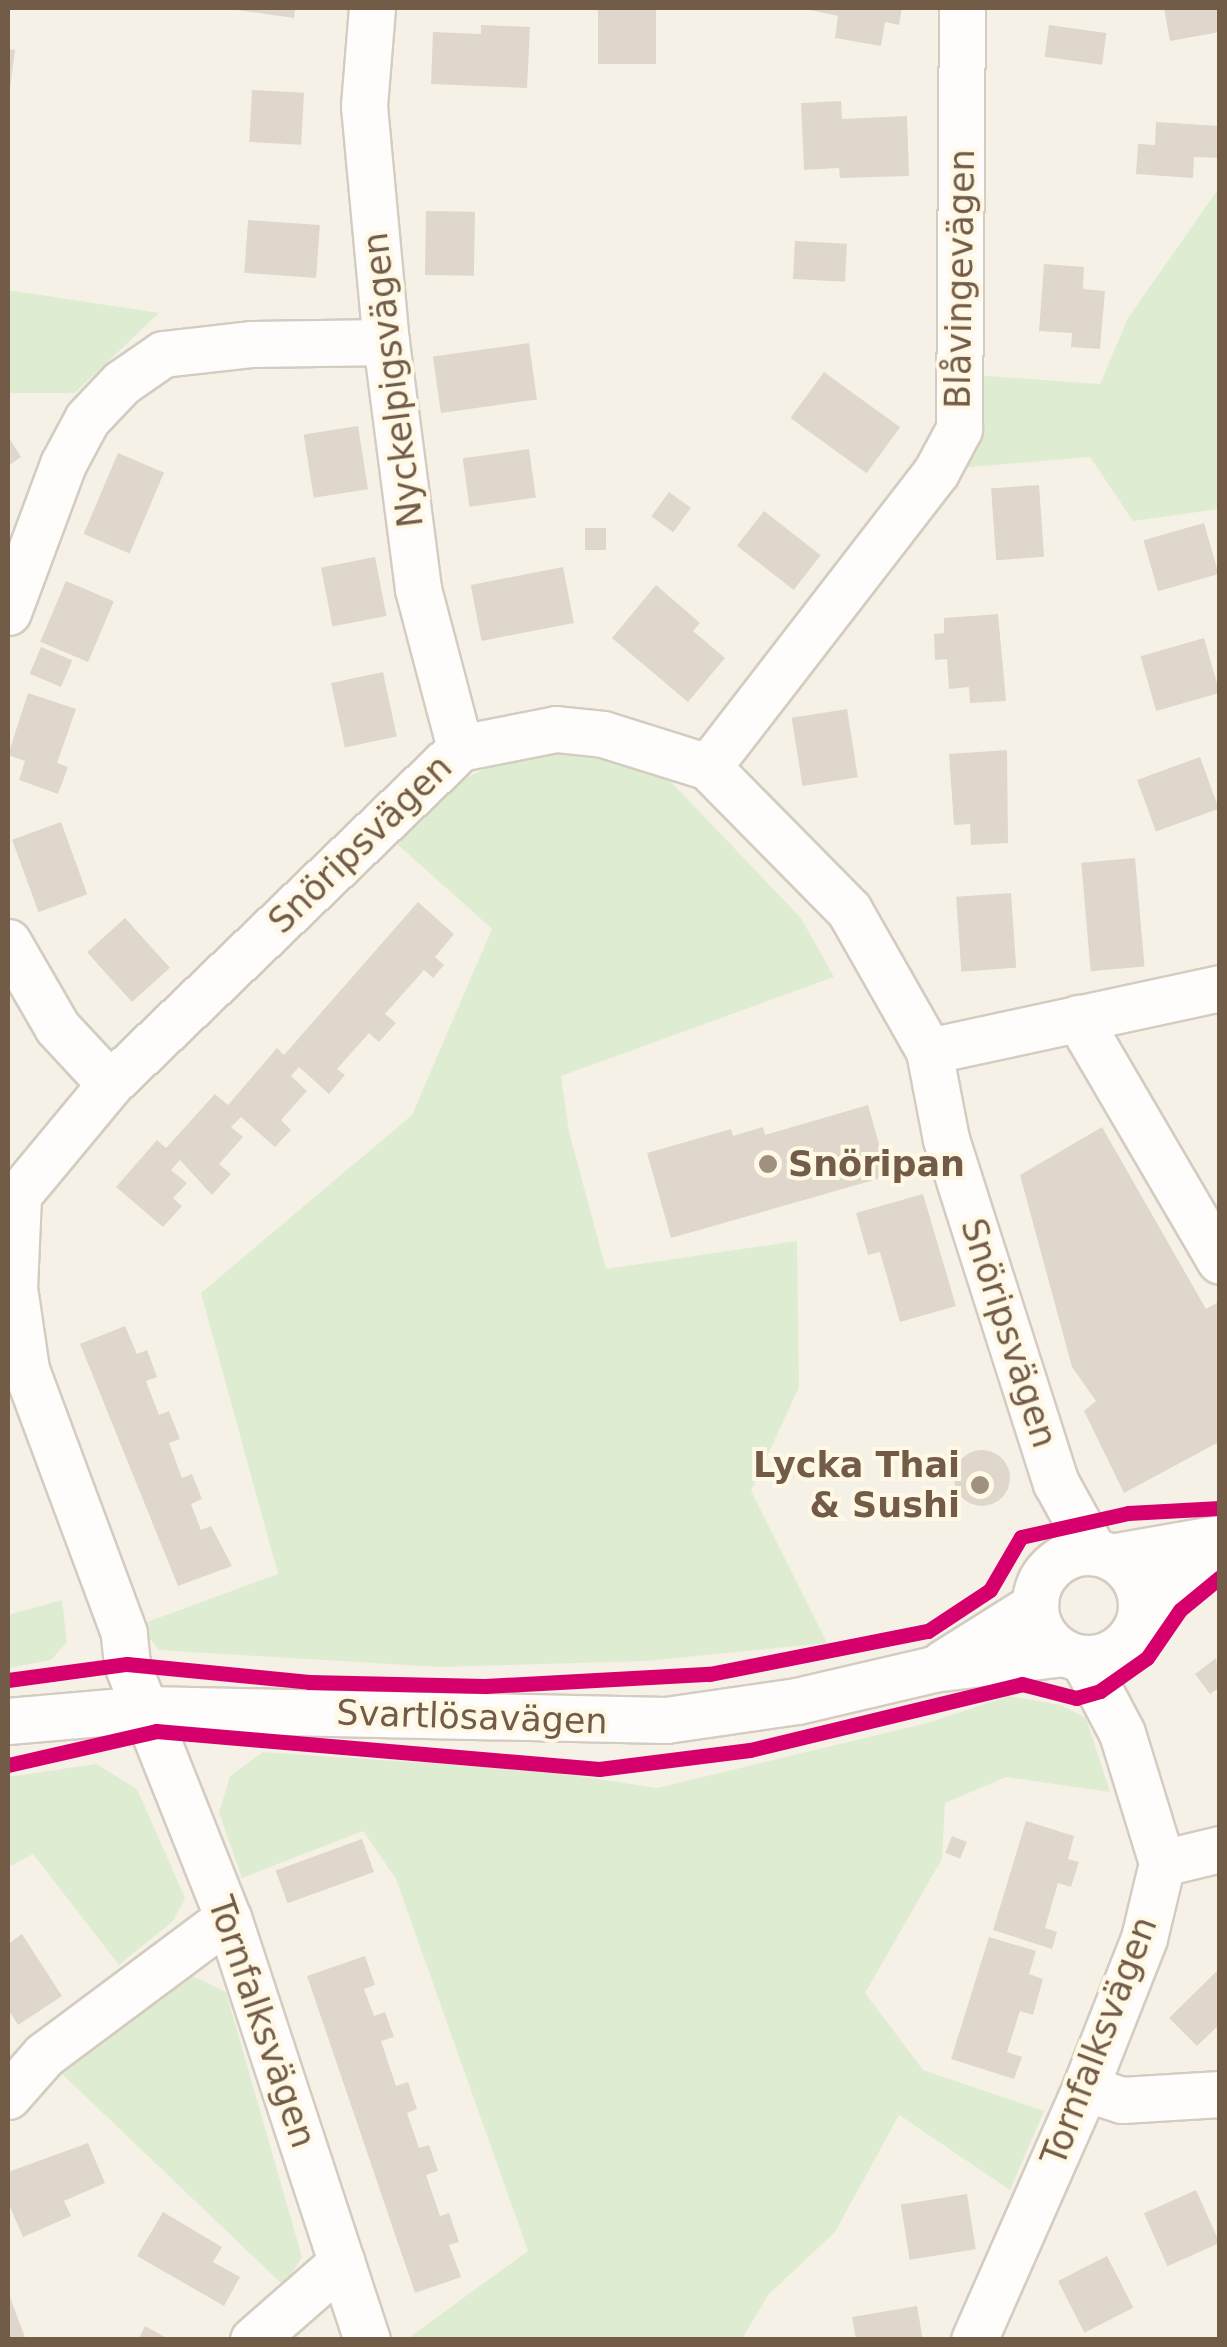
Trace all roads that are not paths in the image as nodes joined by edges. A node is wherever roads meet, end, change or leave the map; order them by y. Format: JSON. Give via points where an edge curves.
{"nodes":[{"id":1,"x":372,"y":8,"type":"edge"},
{"id":2,"x":962,"y":8,"type":"edge"},
{"id":3,"x":386,"y":342,"type":"junction"},
{"id":4,"x":8,"y":612,"type":"edge"},
{"id":5,"x":460,"y":748,"type":"junction"},
{"id":6,"x":708,"y":767,"type":"junction"},
{"id":7,"x":8,"y":942,"type":"edge"},
{"id":8,"x":1220,"y":988,"type":"edge"},
{"id":9,"x":1078,"y":1018,"type":"junction"},
{"id":10,"x":929,"y":1051,"type":"junction"},
{"id":11,"x":110,"y":1084,"type":"junction"},
{"id":12,"x":13,"y":1194,"type":"edge"},
{"id":13,"x":1220,"y":1261,"type":"edge"},
{"id":14,"x":17,"y":1376,"type":"edge"},
{"id":15,"x":1219,"y":1538,"type":"edge"},
{"id":16,"x":1089,"y":1557,"type":"junction"},
{"id":17,"x":1035,"y":1605,"type":"junction"},
{"id":18,"x":1102,"y":1645,"type":"junction"},
{"id":19,"x":933,"y":1669,"type":"junction"},
{"id":20,"x":145,"y":1709,"type":"junction"},
{"id":21,"x":8,"y":1721,"type":"edge"},
{"id":22,"x":1220,"y":1850,"type":"edge"},
{"id":23,"x":1162,"y":1862,"type":"junction"},
{"id":24,"x":228,"y":1918,"type":"junction"},
{"id":25,"x":1085,"y":2088,"type":"junction"},
{"id":26,"x":1220,"y":2094,"type":"edge"},
{"id":27,"x":8,"y":2096,"type":"edge"},
{"id":28,"x":342,"y":2262,"type":"junction"},
{"id":29,"x":254,"y":2340,"type":"edge"},
{"id":30,"x":367,"y":2340,"type":"edge"},
{"id":31,"x":974,"y":2340,"type":"edge"}],
"edges":[{"from":1,"to":3,"type":"street","name":"Nyckelpigsvägen","via":[[364,106]]},
{"from":2,"to":6,"type":"street","name":"Blåvingevägen","via":[[958,430],[936,472]]},
{"from":3,"to":4,"type":"street","via":[[252,344],[163,354],[121,383],[87,419],[62,464]]},
{"from":3,"to":5,"type":"street","name":"Nyckelpigsvägen","via":[[418,589]]},
{"from":5,"to":6,"type":"street","name":"Snöripsvägen","via":[[556,729],[603,734]]},
{"from":5,"to":11,"type":"street","name":"Snöripsvägen"},
{"from":6,"to":10,"type":"street","name":"Snöripsvägen","via":[[849,910]]},
{"from":7,"to":11,"type":"street","via":[[57,1026]]},
{"from":8,"to":9,"type":"street"},
{"from":9,"to":10,"type":"street"},
{"from":9,"to":13,"type":"street"},
{"from":10,"to":16,"type":"street","name":"Snöripsvägen","via":[[946,1139],[1056,1483]]},
{"from":11,"to":12,"type":"street","name":"Snöripsvägen"},
{"from":12,"to":14,"type":"street","name":"Snöripsvägen"},
{"from":14,"to":20,"type":"street","name":"Snöripsvägen","via":[[124,1632],[127,1664]]},
{"from":15,"to":16,"type":"street"},
{"from":15,"to":18,"type":"street"},
{"from":16,"to":17,"type":"street","via":[[1038,1588]]},
{"from":16,"to":18,"type":"street","via":[[1137,1582]]},
{"from":17,"to":18,"type":"street","via":[[1048,1642]]},
{"from":17,"to":19,"type":"street","name":"Svartlösavägen"},
{"from":18,"to":19,"type":"street","name":"Svartlösavägen"},
{"from":18,"to":23,"type":"street"},
{"from":19,"to":20,"type":"street","name":"Svartlösavägen","via":[[798,1701],[666,1720]]},
{"from":20,"to":21,"type":"street","name":"Svartlösavägen"},
{"from":20,"to":24,"type":"street","name":"Tornfalksvägen"},
{"from":22,"to":23,"type":"street"},
{"from":23,"to":25,"type":"street","name":"Tornfalksvägen","via":[[1144,1938]]},
{"from":24,"to":27,"type":"street","via":[[44,2055]]},
{"from":24,"to":28,"type":"street","name":"Tornfalksvägen"},
{"from":25,"to":26,"type":"street","via":[[1122,2100]]},
{"from":25,"to":31,"type":"street","name":"Tornfalksvägen"},
{"from":28,"to":29,"type":"street"},
{"from":28,"to":30,"type":"street","name":"Tornfalksvägen"}]}
